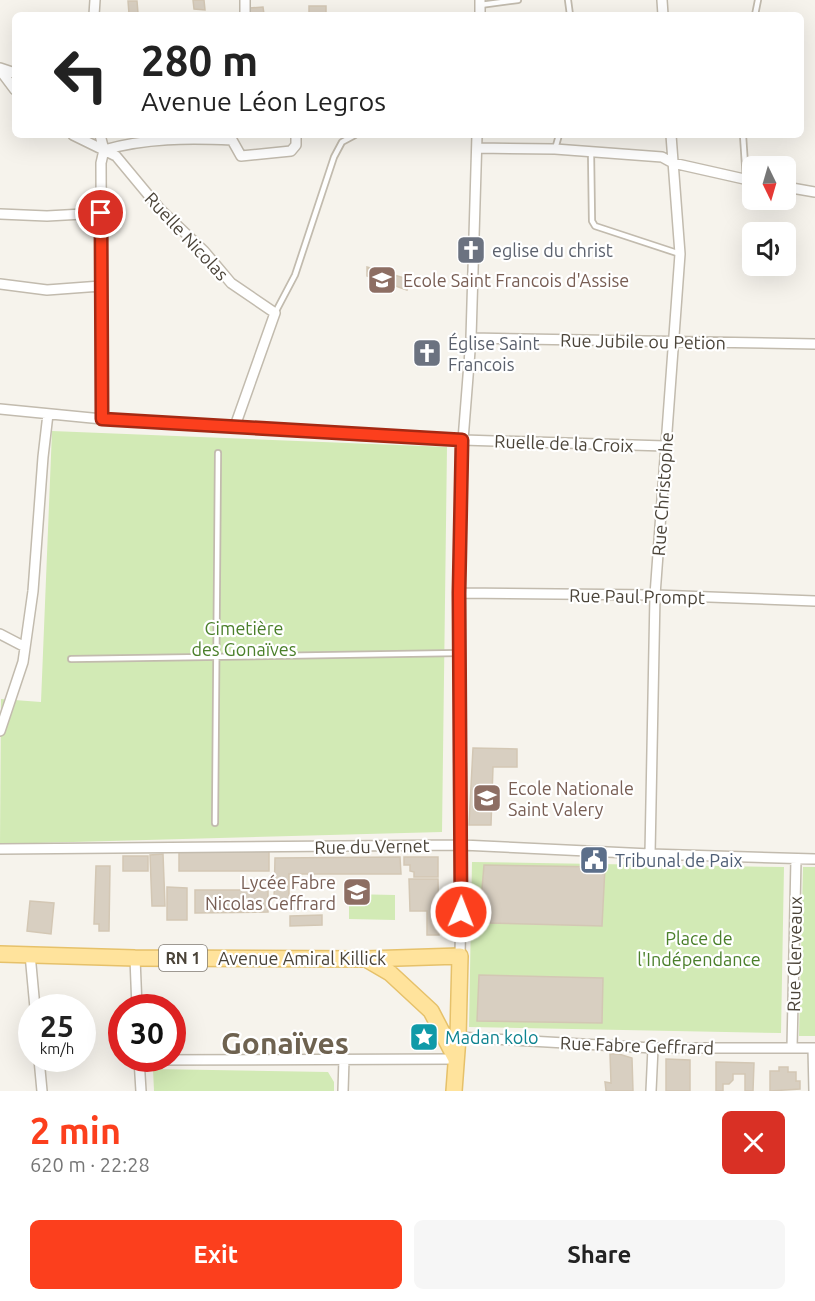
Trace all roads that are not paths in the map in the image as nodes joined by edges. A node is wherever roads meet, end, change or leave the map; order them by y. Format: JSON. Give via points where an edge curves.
{"nodes":[{"id":1,"x":518,"y":0,"type":"edge"},
{"id":2,"x":480,"y":7,"type":"edge"},
{"id":3,"x":0,"y":69,"type":"edge"},
{"id":4,"x":12,"y":86,"type":"edge"},
{"id":5,"x":79,"y":138,"type":"edge"},
{"id":6,"x":101,"y":138,"type":"edge"},
{"id":7,"x":175,"y":138,"type":"edge"},
{"id":8,"x":175,"y":138,"type":"edge"},
{"id":9,"x":296,"y":138,"type":"edge"},
{"id":10,"x":349,"y":138,"type":"edge"},
{"id":11,"x":477,"y":138,"type":"edge"},
{"id":12,"x":558,"y":138,"type":"edge"},
{"id":13,"x":671,"y":138,"type":"edge"},
{"id":14,"x":743,"y":138,"type":"edge"},
{"id":15,"x":477,"y":148,"type":"junction"},
{"id":16,"x":555,"y":149,"type":"junction"},
{"id":17,"x":104,"y":150,"type":"junction"},
{"id":18,"x":591,"y":152,"type":"junction"},
{"id":19,"x":746,"y":156,"type":"edge"},
{"id":20,"x":674,"y":164,"type":"junction"},
{"id":21,"x":742,"y":179,"type":"edge"},
{"id":22,"x":796,"y":189,"type":"edge"},
{"id":23,"x":815,"y":192,"type":"edge"},
{"id":24,"x":101,"y":213,"type":"junction"},
{"id":25,"x":0,"y":214,"type":"edge"},
{"id":26,"x":680,"y":254,"type":"junction"},
{"id":27,"x":0,"y":284,"type":"edge"},
{"id":28,"x":101,"y":286,"type":"junction"},
{"id":29,"x":276,"y":313,"type":"junction"},
{"id":30,"x":471,"y":338,"type":"junction"},
{"id":31,"x":674,"y":342,"type":"junction"},
{"id":32,"x":815,"y":345,"type":"edge"},
{"id":33,"x":0,"y":409,"type":"edge"},
{"id":34,"x":48,"y":414,"type":"junction"},
{"id":35,"x":102,"y":419,"type":"junction"},
{"id":36,"x":235,"y":426,"type":"junction"},
{"id":37,"x":462,"y":440,"type":"junction"},
{"id":38,"x":665,"y":446,"type":"junction"},
{"id":39,"x":218,"y":453,"type":"dead end"},
{"id":40,"x":459,"y":593,"type":"junction"},
{"id":41,"x":655,"y":596,"type":"junction"},
{"id":42,"x":815,"y":602,"type":"edge"},
{"id":43,"x":0,"y":634,"type":"edge"},
{"id":44,"x":25,"y":647,"type":"junction"},
{"id":45,"x":459,"y":653,"type":"junction"},
{"id":46,"x":217,"y":657,"type":"junction"},
{"id":47,"x":71,"y":659,"type":"dead end"},
{"id":48,"x":0,"y":731,"type":"edge"},
{"id":49,"x":215,"y":823,"type":"dead end"},
{"id":50,"x":462,"y":845,"type":"junction"},
{"id":51,"x":0,"y":849,"type":"edge"},
{"id":52,"x":650,"y":854,"type":"junction"},
{"id":53,"x":795,"y":859,"type":"junction"},
{"id":54,"x":815,"y":859,"type":"edge"},
{"id":55,"x":0,"y":954,"type":"edge"},
{"id":56,"x":30,"y":954,"type":"junction"},
{"id":57,"x":460,"y":956,"type":"junction"},
{"id":58,"x":135,"y":958,"type":"junction"},
{"id":59,"x":366,"y":958,"type":"junction"},
{"id":60,"x":34,"y":994,"type":"edge"},
{"id":61,"x":136,"y":994,"type":"edge"},
{"id":62,"x":458,"y":1038,"type":"junction"},
{"id":63,"x":653,"y":1048,"type":"junction"},
{"id":64,"x":792,"y":1048,"type":"junction"},
{"id":65,"x":814,"y":1048,"type":"edge"},
{"id":66,"x":344,"y":1059,"type":"junction"},
{"id":67,"x":456,"y":1059,"type":"junction"},
{"id":68,"x":186,"y":1060,"type":"edge"},
{"id":69,"x":40,"y":1072,"type":"edge"},
{"id":70,"x":140,"y":1072,"type":"edge"},
{"id":71,"x":42,"y":1091,"type":"edge"},
{"id":72,"x":141,"y":1091,"type":"edge"},
{"id":73,"x":343,"y":1091,"type":"edge"},
{"id":74,"x":454,"y":1091,"type":"edge"},
{"id":75,"x":651,"y":1091,"type":"edge"},
{"id":76,"x":814,"y":1091,"type":"edge"}],
"edges":[{"from":1,"to":2,"type":"lane"},
{"from":3,"to":4,"type":"street"},
{"from":5,"to":17,"type":"street","name":"Ruelle Nicolas"},
{"from":6,"to":17,"type":"street"},
{"from":7,"to":9,"type":"street","via":[[232,140],[241,156],[291,151]]},
{"from":8,"to":17,"type":"street"},
{"from":10,"to":29,"type":"lane","via":[[342,142],[334,157],[295,275]]},
{"from":11,"to":15,"type":"street"},
{"from":12,"to":16,"type":"lane"},
{"from":13,"to":20,"type":"street","name":"Rue Christophe"},
{"from":14,"to":19,"type":"lane"},
{"from":15,"to":16,"type":"street"},
{"from":15,"to":30,"type":"street"},
{"from":16,"to":18,"type":"street"},
{"from":17,"to":24,"type":"street"},
{"from":17,"to":29,"type":"street","name":"Ruelle Nicolas","via":[[116,156],[231,283]]},
{"from":18,"to":20,"type":"street","via":[[662,157]]},
{"from":18,"to":26,"type":"lane","via":[[595,226]]},
{"from":20,"to":21,"type":"street"},
{"from":20,"to":26,"type":"street","name":"Rue Christophe"},
{"from":22,"to":23,"type":"street"},
{"from":24,"to":25,"type":"street"},
{"from":24,"to":28,"type":"street"},
{"from":26,"to":31,"type":"street","name":"Rue Christophe"},
{"from":27,"to":28,"type":"street","via":[[47,290]]},
{"from":28,"to":35,"type":"street"},
{"from":29,"to":36,"type":"street"},
{"from":30,"to":31,"type":"street","name":"Rue Jubile ou Petion"},
{"from":30,"to":37,"type":"street"},
{"from":31,"to":32,"type":"street","name":"Rue Jubile ou Petion"},
{"from":31,"to":38,"type":"street","name":"Rue Christophe"},
{"from":33,"to":34,"type":"street","name":"Ruelle de la Croix"},
{"from":34,"to":35,"type":"street","name":"Ruelle de la Croix"},
{"from":34,"to":44,"type":"street"},
{"from":35,"to":36,"type":"street","name":"Ruelle de la Croix"},
{"from":36,"to":37,"type":"street","name":"Ruelle de la Croix"},
{"from":37,"to":38,"type":"street","name":"Ruelle de la Croix"},
{"from":37,"to":40,"type":"street"},
{"from":38,"to":41,"type":"street","name":"Rue Christophe"},
{"from":39,"to":46,"type":"lane"},
{"from":40,"to":41,"type":"street","name":"Rue Paul Prompt"},
{"from":40,"to":45,"type":"street"},
{"from":41,"to":42,"type":"street","name":"Rue Paul Prompt"},
{"from":41,"to":52,"type":"street","name":"Rue Christophe"},
{"from":43,"to":44,"type":"street"},
{"from":44,"to":48,"type":"street"},
{"from":45,"to":46,"type":"lane"},
{"from":45,"to":50,"type":"street"},
{"from":46,"to":47,"type":"lane"},
{"from":46,"to":49,"type":"lane"},
{"from":50,"to":51,"type":"street","name":"Rue du Vernet"},
{"from":50,"to":52,"type":"street","name":"Rue du Vernet"},
{"from":50,"to":57,"type":"street"},
{"from":52,"to":53,"type":"street","name":"Rue du Vernet"},
{"from":53,"to":54,"type":"street","name":"Rue du Vernet"},
{"from":53,"to":64,"type":"street","name":"Rue Clerveaux"},
{"from":55,"to":56,"type":"main road","name":"Avenue Amiral Killick","number":"RN 1"},
{"from":56,"to":58,"type":"main road","name":"Avenue Amiral Killick","number":"RN 1"},
{"from":56,"to":60,"type":"street"},
{"from":57,"to":59,"type":"main road","name":"Avenue Amiral Killick","number":"RN 1"},
{"from":57,"to":62,"type":"main road"},
{"from":58,"to":59,"type":"main road","name":"Avenue Amiral Killick","number":"RN 1"},
{"from":58,"to":61,"type":"street"},
{"from":59,"to":67,"type":"main road","via":[[390,973],[431,1011]]},
{"from":62,"to":63,"type":"street","name":"Rue Fabre Geffrard"},
{"from":62,"to":67,"type":"main road"},
{"from":63,"to":64,"type":"street","name":"Rue Fabre Geffrard"},
{"from":63,"to":75,"type":"street"},
{"from":64,"to":65,"type":"street","name":"Rue Fabre Geffrard"},
{"from":65,"to":76,"type":"street"},
{"from":66,"to":67,"type":"street"},
{"from":66,"to":68,"type":"street"},
{"from":66,"to":73,"type":"street"},
{"from":67,"to":74,"type":"main road"},
{"from":69,"to":71,"type":"street"},
{"from":70,"to":72,"type":"street"}]}
